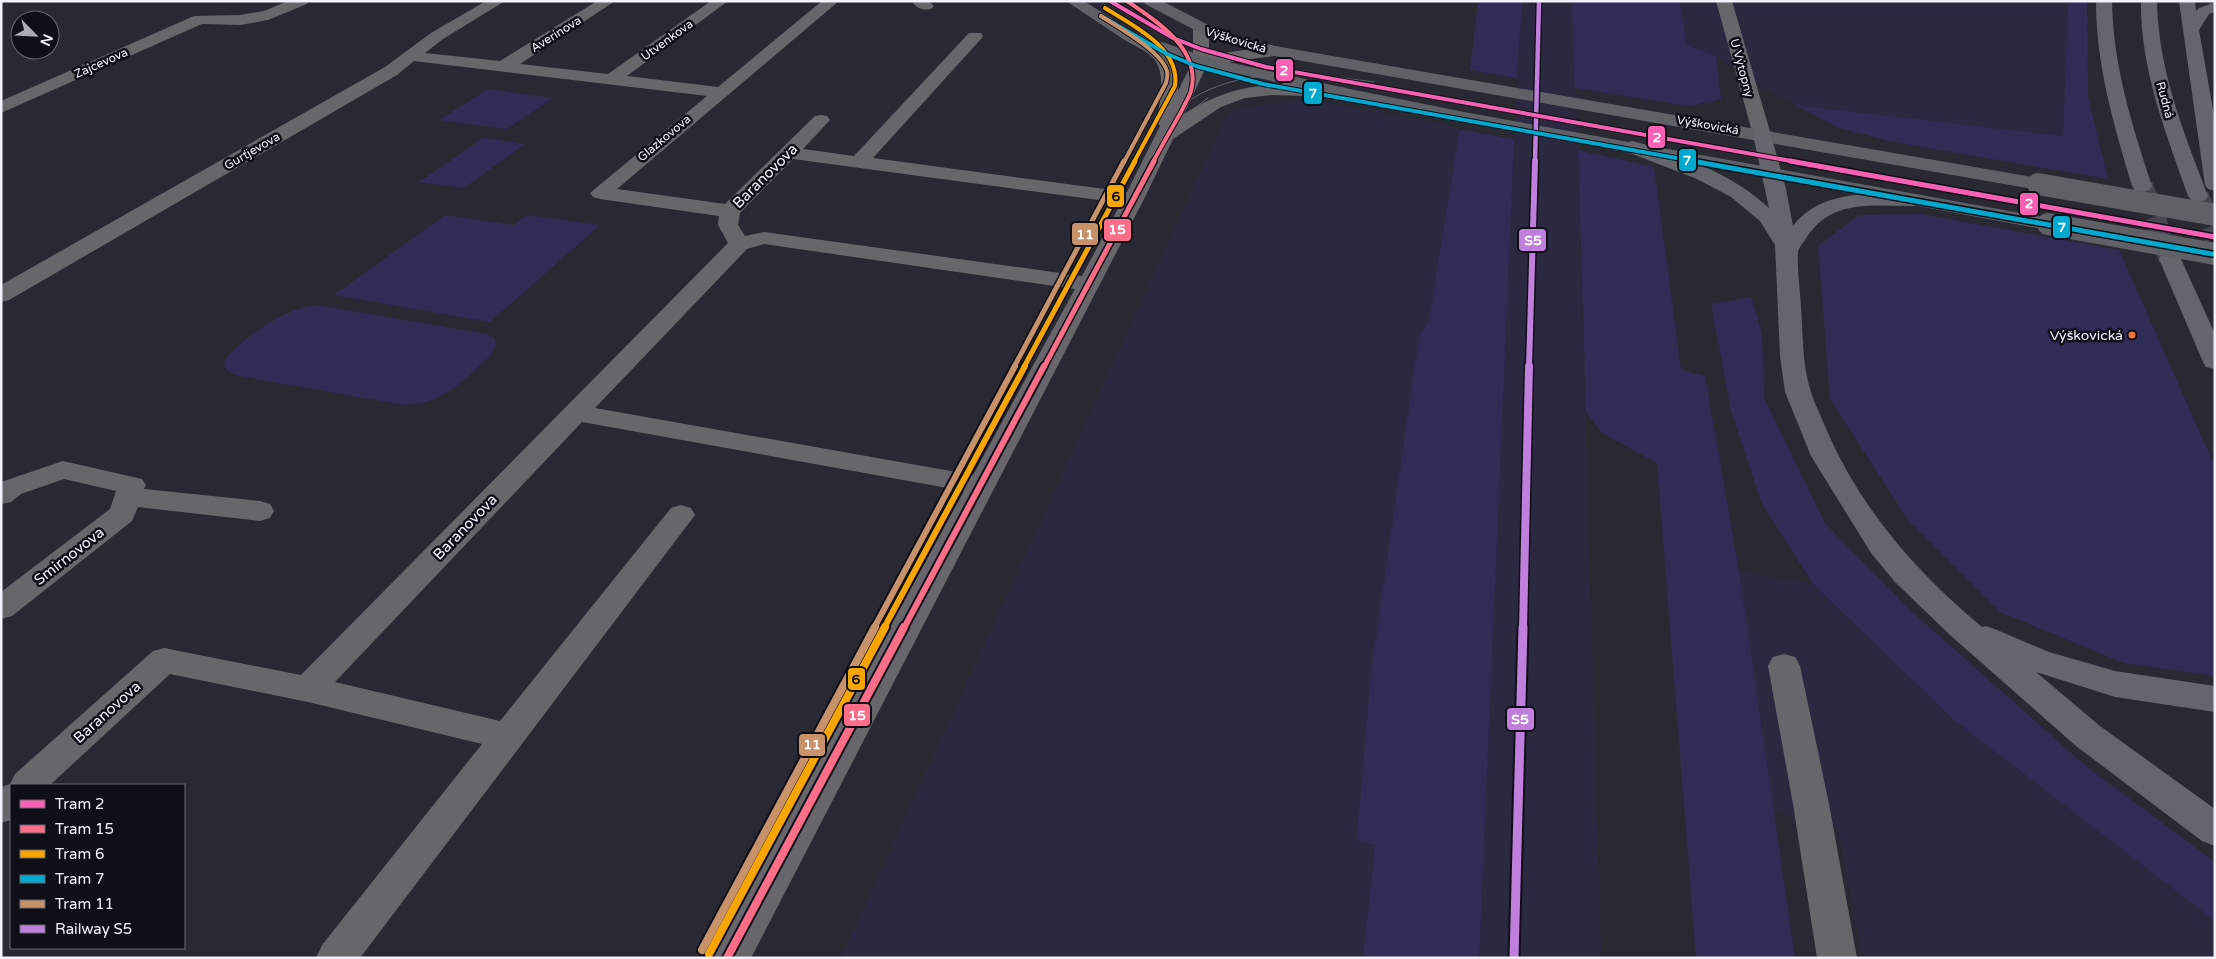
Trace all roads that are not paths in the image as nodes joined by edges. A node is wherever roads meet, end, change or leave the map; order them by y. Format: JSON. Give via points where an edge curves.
{"nodes":[{"id":1,"x":302,"y":1,"type":"edge"},
{"id":2,"x":498,"y":1,"type":"edge"},
{"id":3,"x":608,"y":1,"type":"edge"},
{"id":4,"x":721,"y":1,"type":"edge"},
{"id":5,"x":832,"y":1,"type":"edge"},
{"id":6,"x":1072,"y":1,"type":"edge"},
{"id":7,"x":1150,"y":1,"type":"edge"},
{"id":8,"x":1724,"y":1,"type":"edge"},
{"id":9,"x":2104,"y":1,"type":"edge"},
{"id":10,"x":2148,"y":1,"type":"edge"},
{"id":11,"x":2187,"y":1,"type":"edge"},
{"id":12,"x":230,"y":5,"type":"dead end"},
{"id":13,"x":2215,"y":7,"type":"edge"},
{"id":14,"x":200,"y":19,"type":"junction"},
{"id":15,"x":1201,"y":29,"type":"junction"},
{"id":16,"x":2190,"y":31,"type":"junction"},
{"id":17,"x":975,"y":36,"type":"dead end"},
{"id":18,"x":1129,"y":36,"type":"junction"},
{"id":19,"x":1274,"y":51,"type":"junction"},
{"id":20,"x":410,"y":56,"type":"junction"},
{"id":21,"x":1201,"y":61,"type":"junction"},
{"id":22,"x":503,"y":67,"type":"junction"},
{"id":23,"x":612,"y":79,"type":"junction"},
{"id":24,"x":719,"y":92,"type":"junction"},
{"id":25,"x":1340,"y":92,"type":"junction"},
{"id":26,"x":1,"y":108,"type":"edge"},
{"id":27,"x":821,"y":120,"type":"dead end"},
{"id":28,"x":1762,"y":135,"type":"junction"},
{"id":29,"x":1165,"y":136,"type":"junction"},
{"id":30,"x":1626,"y":146,"type":"junction"},
{"id":31,"x":788,"y":152,"type":"junction"},
{"id":32,"x":859,"y":162,"type":"junction"},
{"id":33,"x":1772,"y":174,"type":"junction"},
{"id":34,"x":2215,"y":185,"type":"tunnel mouth"},
{"id":35,"x":2142,"y":186,"type":"tunnel mouth"},
{"id":36,"x":2198,"y":196,"type":"tunnel mouth"},
{"id":37,"x":1134,"y":199,"type":"junction"},
{"id":38,"x":1913,"y":200,"type":"junction"},
{"id":39,"x":730,"y":211,"type":"junction"},
{"id":40,"x":2215,"y":215,"type":"edge"},
{"id":41,"x":739,"y":244,"type":"junction"},
{"id":42,"x":1787,"y":251,"type":"junction"},
{"id":43,"x":2215,"y":254,"type":"edge"},
{"id":44,"x":2170,"y":259,"type":"tunnel mouth"},
{"id":45,"x":1089,"y":284,"type":"junction"},
{"id":46,"x":1,"y":295,"type":"edge"},
{"id":47,"x":2215,"y":362,"type":"edge"},
{"id":48,"x":576,"y":413,"type":"junction"},
{"id":49,"x":981,"y":485,"type":"junction"},
{"id":50,"x":1,"y":495,"type":"edge"},
{"id":51,"x":128,"y":497,"type":"junction"},
{"id":52,"x":260,"y":511,"type":"dead end"},
{"id":53,"x":681,"y":515,"type":"dead end"},
{"id":54,"x":1,"y":608,"type":"edge"},
{"id":55,"x":1961,"y":627,"type":"junction"},
{"id":56,"x":1784,"y":666,"type":"dead end"},
{"id":57,"x":308,"y":689,"type":"junction"},
{"id":58,"x":2215,"y":699,"type":"edge"},
{"id":59,"x":508,"y":738,"type":"junction"},
{"id":60,"x":28,"y":784,"type":"edge"},
{"id":61,"x":2215,"y":830,"type":"edge"},
{"id":62,"x":336,"y":958,"type":"edge"},
{"id":63,"x":730,"y":958,"type":"edge"},
{"id":64,"x":1837,"y":958,"type":"edge"}],
"edges":[{"from":1,"to":14,"type":"street","name":"Zajcevova","via":[[268,15],[240,20]]},
{"from":2,"to":20,"type":"street","name":"Gurťjevova","via":[[437,36]]},
{"from":3,"to":22,"type":"street","name":"Averinova"},
{"from":4,"to":23,"type":"street","name":"Utvenkova"},
{"from":5,"to":24,"type":"street","name":"Glazkovova"},
{"from":6,"to":18,"type":"street","name":"Výškovická"},
{"from":7,"to":15,"type":"street","name":"Výškovická"},
{"from":8,"to":28,"type":"street","name":"U Výtopny"},
{"from":9,"to":35,"type":"highway","via":[[2103,20],[2115,97]]},
{"from":10,"to":36,"type":"highway","name":"Rudná","via":[[2149,27],[2164,103]]},
{"from":11,"to":16,"type":"highway"},
{"from":12,"to":14,"type":"street","name":"Zajcevova"},
{"from":13,"to":16,"type":"highway","via":[[2204,11]]},
{"from":14,"to":26,"type":"street","name":"Zajcevova"},
{"from":15,"to":19,"type":"street","name":"Výškovická","via":[[1232,41]]},
{"from":15,"to":21,"type":"street"},
{"from":16,"to":34,"type":"highway","via":[[2209,132]]},
{"from":17,"to":32,"type":"street"},
{"from":18,"to":21,"type":"street","name":"Výškovická"},
{"from":18,"to":29,"type":"street","via":[[1154,51],[1166,65],[1169,76]]},
{"from":19,"to":21,"type":"street"},
{"from":19,"to":28,"type":"street","name":"Výškovická"},
{"from":20,"to":22,"type":"street"},
{"from":20,"to":46,"type":"street","name":"Gurťjevova","via":[[392,71]]},
{"from":21,"to":25,"type":"street","name":"Výškovická"},
{"from":21,"to":29,"type":"street"},
{"from":22,"to":23,"type":"street"},
{"from":23,"to":24,"type":"street"},
{"from":24,"to":39,"type":"street","name":"Glazkovova","via":[[600,192]]},
{"from":25,"to":29,"type":"street","via":[[1301,89],[1232,96],[1212,104]]},
{"from":25,"to":30,"type":"street","name":"Výškovická"},
{"from":27,"to":31,"type":"street","name":"Baranovova"},
{"from":28,"to":33,"type":"highway"},
{"from":28,"to":40,"type":"street","name":"Výškovická","bridge":true},
{"from":29,"to":37,"type":"street"},
{"from":30,"to":33,"type":"street","name":"Výškovická"},
{"from":30,"to":42,"type":"highway","via":[[1692,169],[1748,199],[1769,218]]},
{"from":31,"to":32,"type":"street"},
{"from":31,"to":39,"type":"street","name":"Baranovova"},
{"from":32,"to":37,"type":"street"},
{"from":33,"to":38,"type":"street","name":"Výškovická"},
{"from":33,"to":42,"type":"highway"},
{"from":37,"to":45,"type":"street"},
{"from":38,"to":42,"type":"highway","via":[[1876,200],[1827,208],[1808,222]]},
{"from":38,"to":43,"type":"street","name":"Výškovická","bridge":true},
{"from":39,"to":41,"type":"street","name":"Baranovova","via":[[728,225]]},
{"from":41,"to":45,"type":"street","via":[[764,238]]},
{"from":41,"to":48,"type":"street","name":"Baranovova"},
{"from":42,"to":55,"type":"highway","via":[[1792,356],[1798,392],[1824,456],[1881,546]]},
{"from":44,"to":47,"type":"highway"},
{"from":45,"to":49,"type":"street"},
{"from":48,"to":49,"type":"street"},
{"from":48,"to":57,"type":"street","name":"Baranovova"},
{"from":49,"to":63,"type":"street"},
{"from":50,"to":51,"type":"street","via":[[11,488],[63,470],[132,485]]},
{"from":51,"to":52,"type":"street"},
{"from":51,"to":54,"type":"street","name":"Smirnovova","via":[[122,514]]},
{"from":53,"to":59,"type":"street"},
{"from":55,"to":58,"type":"highway","via":[[2039,661],[2116,684]]},
{"from":55,"to":61,"type":"highway","via":[[2088,736]]},
{"from":56,"to":64,"type":"street"},
{"from":57,"to":59,"type":"street"},
{"from":57,"to":60,"type":"street","name":"Baranovova","via":[[164,660]]},
{"from":59,"to":62,"type":"street"}]}
